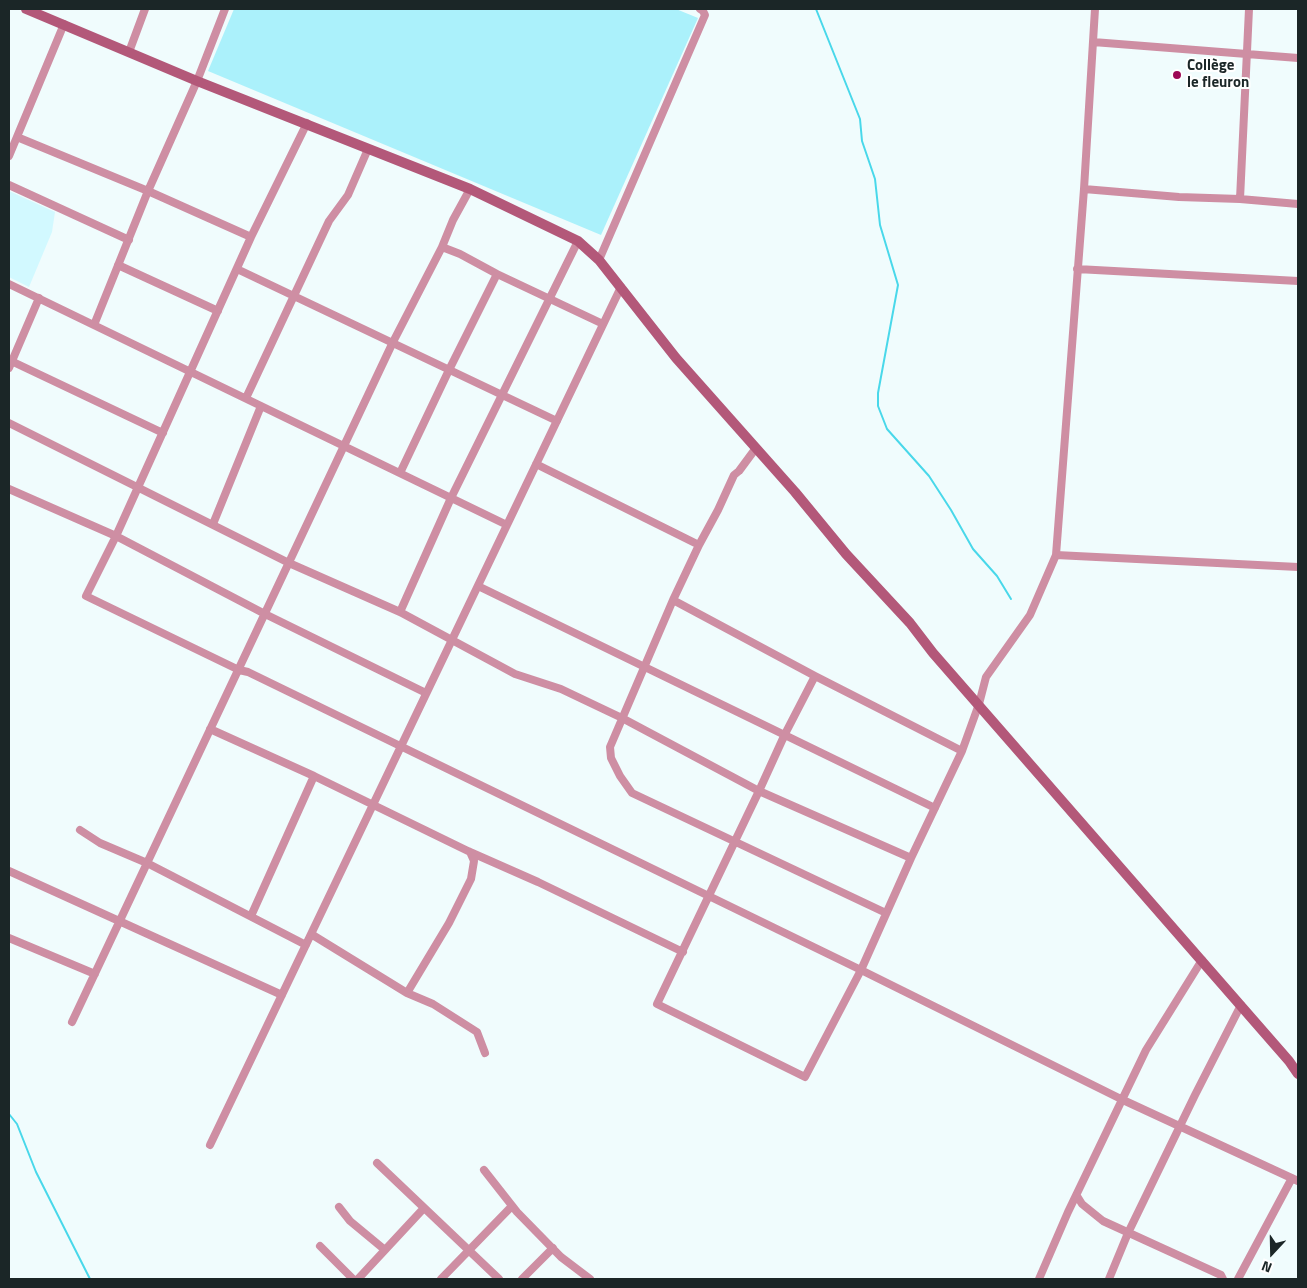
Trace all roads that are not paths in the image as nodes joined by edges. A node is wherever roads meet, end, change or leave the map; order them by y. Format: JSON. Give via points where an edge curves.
{"nodes":[{"id":1,"x":26,"y":9,"type":"edge"},
{"id":2,"x":145,"y":9,"type":"edge"},
{"id":3,"x":225,"y":9,"type":"edge"},
{"id":4,"x":702,"y":9,"type":"edge"},
{"id":5,"x":1095,"y":9,"type":"edge"},
{"id":6,"x":1249,"y":9,"type":"edge"},
{"id":7,"x":64,"y":24,"type":"junction"},
{"id":8,"x":1093,"y":42,"type":"junction"},
{"id":9,"x":129,"y":52,"type":"junction"},
{"id":10,"x":1247,"y":55,"type":"junction"},
{"id":11,"x":1298,"y":58,"type":"edge"},
{"id":12,"x":197,"y":81,"type":"junction"},
{"id":13,"x":307,"y":124,"type":"junction"},
{"id":14,"x":17,"y":137,"type":"junction"},
{"id":15,"x":368,"y":149,"type":"junction"},
{"id":16,"x":9,"y":156,"type":"edge"},
{"id":17,"x":9,"y":185,"type":"edge"},
{"id":18,"x":1084,"y":189,"type":"junction"},
{"id":19,"x":470,"y":190,"type":"junction"},
{"id":20,"x":148,"y":191,"type":"junction"},
{"id":21,"x":1240,"y":199,"type":"junction"},
{"id":22,"x":1298,"y":204,"type":"edge"},
{"id":23,"x":251,"y":237,"type":"junction"},
{"id":24,"x":129,"y":240,"type":"junction"},
{"id":25,"x":578,"y":240,"type":"junction"},
{"id":26,"x":442,"y":247,"type":"junction"},
{"id":27,"x":599,"y":260,"type":"junction"},
{"id":28,"x":118,"y":265,"type":"junction"},
{"id":29,"x":237,"y":269,"type":"junction"},
{"id":30,"x":1077,"y":269,"type":"junction"},
{"id":31,"x":497,"y":274,"type":"junction"},
{"id":32,"x":1298,"y":281,"type":"edge"},
{"id":33,"x":9,"y":284,"type":"edge"},
{"id":34,"x":621,"y":287,"type":"junction"},
{"id":35,"x":294,"y":297,"type":"junction"},
{"id":36,"x":549,"y":297,"type":"junction"},
{"id":37,"x":39,"y":298,"type":"junction"},
{"id":38,"x":218,"y":312,"type":"junction"},
{"id":39,"x":603,"y":324,"type":"junction"},
{"id":40,"x":94,"y":325,"type":"junction"},
{"id":41,"x":393,"y":342,"type":"junction"},
{"id":42,"x":10,"y":363,"type":"edge"},
{"id":43,"x":449,"y":370,"type":"junction"},
{"id":44,"x":190,"y":372,"type":"junction"},
{"id":45,"x":502,"y":395,"type":"junction"},
{"id":46,"x":246,"y":398,"type":"junction"},
{"id":47,"x":261,"y":406,"type":"junction"},
{"id":48,"x":557,"y":421,"type":"junction"},
{"id":49,"x":9,"y":423,"type":"edge"},
{"id":50,"x":162,"y":433,"type":"junction"},
{"id":51,"x":344,"y":446,"type":"junction"},
{"id":52,"x":756,"y":448,"type":"junction"},
{"id":53,"x":536,"y":464,"type":"junction"},
{"id":54,"x":400,"y":473,"type":"junction"},
{"id":55,"x":138,"y":488,"type":"junction"},
{"id":56,"x":9,"y":489,"type":"edge"},
{"id":57,"x":451,"y":498,"type":"junction"},
{"id":58,"x":214,"y":524,"type":"junction"},
{"id":59,"x":507,"y":525,"type":"junction"},
{"id":60,"x":116,"y":536,"type":"junction"},
{"id":61,"x":699,"y":545,"type":"junction"},
{"id":62,"x":1056,"y":555,"type":"junction"},
{"id":63,"x":289,"y":563,"type":"junction"},
{"id":64,"x":1298,"y":567,"type":"edge"},
{"id":65,"x":478,"y":586,"type":"junction"},
{"id":66,"x":673,"y":600,"type":"junction"},
{"id":67,"x":400,"y":612,"type":"junction"},
{"id":68,"x":265,"y":614,"type":"junction"},
{"id":69,"x":452,"y":640,"type":"junction"},
{"id":70,"x":643,"y":667,"type":"junction"},
{"id":71,"x":239,"y":670,"type":"junction"},
{"id":72,"x":815,"y":676,"type":"junction"},
{"id":73,"x":426,"y":693,"type":"junction"},
{"id":74,"x":979,"y":704,"type":"junction"},
{"id":75,"x":622,"y":718,"type":"junction"},
{"id":76,"x":210,"y":729,"type":"junction"},
{"id":77,"x":785,"y":734,"type":"junction"},
{"id":78,"x":400,"y":748,"type":"junction"},
{"id":79,"x":962,"y":750,"type":"junction"},
{"id":80,"x":314,"y":776,"type":"junction"},
{"id":81,"x":760,"y":791,"type":"junction"},
{"id":82,"x":373,"y":804,"type":"junction"},
{"id":83,"x":935,"y":808,"type":"junction"},
{"id":84,"x":80,"y":830,"type":"dead end"},
{"id":85,"x":736,"y":841,"type":"junction"},
{"id":86,"x":470,"y":852,"type":"junction"},
{"id":87,"x":911,"y":858,"type":"junction"},
{"id":88,"x":147,"y":863,"type":"junction"},
{"id":89,"x":9,"y":871,"type":"edge"},
{"id":90,"x":709,"y":896,"type":"junction"},
{"id":91,"x":886,"y":913,"type":"junction"},
{"id":92,"x":251,"y":916,"type":"junction"},
{"id":93,"x":120,"y":921,"type":"junction"},
{"id":94,"x":311,"y":934,"type":"junction"},
{"id":95,"x":9,"y":938,"type":"edge"},
{"id":96,"x":306,"y":945,"type":"junction"},
{"id":97,"x":683,"y":952,"type":"junction"},
{"id":98,"x":1202,"y":960,"type":"junction"},
{"id":99,"x":861,"y":970,"type":"junction"},
{"id":100,"x":95,"y":974,"type":"junction"},
{"id":101,"x":408,"y":993,"type":"junction"},
{"id":102,"x":282,"y":995,"type":"junction"},
{"id":103,"x":1241,"y":1005,"type":"junction"},
{"id":104,"x":72,"y":1022,"type":"dead end"},
{"id":105,"x":485,"y":1053,"type":"dead end"},
{"id":106,"x":1298,"y":1074,"type":"edge"},
{"id":107,"x":1123,"y":1100,"type":"junction"},
{"id":108,"x":1181,"y":1127,"type":"junction"},
{"id":109,"x":210,"y":1145,"type":"dead end"},
{"id":110,"x":377,"y":1163,"type":"dead end"},
{"id":111,"x":484,"y":1170,"type":"dead end"},
{"id":112,"x":1295,"y":1180,"type":"edge"},
{"id":113,"x":1076,"y":1196,"type":"junction"},
{"id":114,"x":512,"y":1206,"type":"junction"},
{"id":115,"x":339,"y":1207,"type":"dead end"},
{"id":116,"x":424,"y":1208,"type":"junction"},
{"id":117,"x":1128,"y":1233,"type":"junction"},
{"id":118,"x":320,"y":1246,"type":"dead end"},
{"id":119,"x":553,"y":1248,"type":"junction"},
{"id":120,"x":385,"y":1250,"type":"junction"},
{"id":121,"x":468,"y":1250,"type":"junction"},
{"id":122,"x":353,"y":1279,"type":"edge"},
{"id":123,"x":358,"y":1279,"type":"edge"},
{"id":124,"x":441,"y":1279,"type":"edge"},
{"id":125,"x":499,"y":1279,"type":"edge"},
{"id":126,"x":522,"y":1279,"type":"edge"},
{"id":127,"x":590,"y":1279,"type":"edge"},
{"id":128,"x":1038,"y":1279,"type":"edge"},
{"id":129,"x":1109,"y":1279,"type":"edge"},
{"id":130,"x":1223,"y":1279,"type":"edge"},
{"id":131,"x":1238,"y":1279,"type":"edge"}],
"edges":[{"from":1,"to":7,"type":"street"},
{"from":2,"to":9,"type":"street"},
{"from":3,"to":12,"type":"street"},
{"from":4,"to":27,"type":"street","via":[[705,15]]},
{"from":5,"to":8,"type":"street"},
{"from":6,"to":10,"type":"street"},
{"from":7,"to":9,"type":"street"},
{"from":7,"to":14,"type":"street"},
{"from":8,"to":10,"type":"street"},
{"from":8,"to":18,"type":"street"},
{"from":9,"to":12,"type":"street"},
{"from":10,"to":11,"type":"street"},
{"from":10,"to":21,"type":"street"},
{"from":12,"to":13,"type":"street"},
{"from":12,"to":20,"type":"street"},
{"from":13,"to":15,"type":"street"},
{"from":13,"to":23,"type":"street"},
{"from":14,"to":16,"type":"street"},
{"from":14,"to":20,"type":"street"},
{"from":15,"to":19,"type":"street"},
{"from":15,"to":35,"type":"street","via":[[348,195],[330,221]]},
{"from":17,"to":24,"type":"street"},
{"from":18,"to":21,"type":"street"},
{"from":18,"to":30,"type":"street"},
{"from":19,"to":25,"type":"street"},
{"from":19,"to":26,"type":"street"},
{"from":20,"to":23,"type":"street"},
{"from":20,"to":24,"type":"street"},
{"from":21,"to":22,"type":"street"},
{"from":23,"to":29,"type":"street"},
{"from":24,"to":28,"type":"street"},
{"from":25,"to":27,"type":"street"},
{"from":25,"to":36,"type":"street"},
{"from":26,"to":31,"type":"street"},
{"from":26,"to":41,"type":"street"},
{"from":27,"to":34,"type":"street"},
{"from":28,"to":38,"type":"street"},
{"from":28,"to":40,"type":"street"},
{"from":29,"to":35,"type":"street"},
{"from":29,"to":38,"type":"street"},
{"from":30,"to":32,"type":"street"},
{"from":30,"to":62,"type":"street"},
{"from":31,"to":36,"type":"street"},
{"from":31,"to":43,"type":"street"},
{"from":33,"to":37,"type":"street"},
{"from":34,"to":39,"type":"street"},
{"from":34,"to":52,"type":"street","via":[[676,358]]},
{"from":35,"to":41,"type":"street"},
{"from":35,"to":46,"type":"street"},
{"from":36,"to":39,"type":"street"},
{"from":36,"to":45,"type":"street"},
{"from":37,"to":40,"type":"street"},
{"from":37,"to":42,"type":"street"},
{"from":38,"to":44,"type":"street"},
{"from":39,"to":48,"type":"street"},
{"from":40,"to":44,"type":"street"},
{"from":41,"to":43,"type":"street"},
{"from":41,"to":51,"type":"street"},
{"from":42,"to":50,"type":"street"},
{"from":43,"to":45,"type":"street"},
{"from":43,"to":54,"type":"street"},
{"from":44,"to":46,"type":"street"},
{"from":44,"to":50,"type":"street"},
{"from":45,"to":48,"type":"street"},
{"from":45,"to":57,"type":"street"},
{"from":46,"to":47,"type":"street"},
{"from":47,"to":51,"type":"street"},
{"from":47,"to":58,"type":"street"},
{"from":48,"to":53,"type":"street"},
{"from":49,"to":55,"type":"street"},
{"from":50,"to":55,"type":"street"},
{"from":51,"to":54,"type":"street"},
{"from":51,"to":63,"type":"street"},
{"from":52,"to":61,"type":"street","via":[[734,475]]},
{"from":52,"to":74,"type":"street"},
{"from":53,"to":59,"type":"street"},
{"from":53,"to":61,"type":"street"},
{"from":54,"to":57,"type":"street"},
{"from":55,"to":58,"type":"street"},
{"from":55,"to":60,"type":"street"},
{"from":56,"to":60,"type":"street"},
{"from":57,"to":59,"type":"street"},
{"from":57,"to":67,"type":"street"},
{"from":58,"to":63,"type":"street"},
{"from":59,"to":65,"type":"street"},
{"from":60,"to":68,"type":"street"},
{"from":60,"to":71,"type":"street","via":[[86,596]]},
{"from":61,"to":66,"type":"street"},
{"from":62,"to":64,"type":"street"},
{"from":62,"to":74,"type":"street","via":[[1030,616],[986,677]]},
{"from":63,"to":67,"type":"street"},
{"from":63,"to":68,"type":"street"},
{"from":65,"to":69,"type":"street"},
{"from":65,"to":70,"type":"street"},
{"from":66,"to":70,"type":"street"},
{"from":66,"to":72,"type":"street"},
{"from":67,"to":69,"type":"street"},
{"from":68,"to":71,"type":"street"},
{"from":68,"to":73,"type":"street"},
{"from":69,"to":73,"type":"street"},
{"from":69,"to":75,"type":"street","via":[[515,674],[561,688]]},
{"from":70,"to":75,"type":"street"},
{"from":70,"to":77,"type":"street"},
{"from":71,"to":76,"type":"street"},
{"from":71,"to":78,"type":"street"},
{"from":72,"to":77,"type":"street"},
{"from":72,"to":79,"type":"street"},
{"from":73,"to":78,"type":"street"},
{"from":74,"to":79,"type":"street"},
{"from":74,"to":98,"type":"street"},
{"from":75,"to":81,"type":"street"},
{"from":75,"to":85,"type":"street","via":[[610,746],[611,758],[632,793]]},
{"from":76,"to":80,"type":"street"},
{"from":76,"to":88,"type":"street"},
{"from":77,"to":81,"type":"street"},
{"from":77,"to":83,"type":"street"},
{"from":78,"to":82,"type":"street"},
{"from":78,"to":90,"type":"street"},
{"from":79,"to":83,"type":"street"},
{"from":80,"to":82,"type":"street"},
{"from":80,"to":92,"type":"street"},
{"from":81,"to":85,"type":"street"},
{"from":81,"to":87,"type":"street"},
{"from":82,"to":86,"type":"street"},
{"from":82,"to":94,"type":"street"},
{"from":83,"to":87,"type":"street"},
{"from":84,"to":88,"type":"street","via":[[100,843]]},
{"from":85,"to":90,"type":"street"},
{"from":85,"to":91,"type":"street"},
{"from":86,"to":97,"type":"street"},
{"from":86,"to":101,"type":"street","via":[[474,861],[471,879]]},
{"from":87,"to":91,"type":"street"},
{"from":88,"to":92,"type":"street"},
{"from":88,"to":93,"type":"street"},
{"from":89,"to":93,"type":"street"},
{"from":90,"to":97,"type":"street"},
{"from":90,"to":99,"type":"street"},
{"from":91,"to":99,"type":"street"},
{"from":92,"to":96,"type":"street"},
{"from":93,"to":100,"type":"street"},
{"from":93,"to":102,"type":"street"},
{"from":94,"to":96,"type":"street"},
{"from":94,"to":101,"type":"street"},
{"from":95,"to":100,"type":"street"},
{"from":96,"to":102,"type":"street"},
{"from":97,"to":99,"type":"street","via":[[656,1004],[805,1078]]},
{"from":98,"to":103,"type":"street"},
{"from":98,"to":107,"type":"street","via":[[1146,1050]]},
{"from":99,"to":107,"type":"street"},
{"from":100,"to":104,"type":"street"},
{"from":101,"to":105,"type":"street","via":[[433,1004],[476,1032]]},
{"from":102,"to":109,"type":"street"},
{"from":103,"to":106,"type":"street"},
{"from":103,"to":108,"type":"street"},
{"from":107,"to":108,"type":"street"},
{"from":107,"to":113,"type":"street"},
{"from":108,"to":112,"type":"street"},
{"from":108,"to":117,"type":"street"},
{"from":110,"to":116,"type":"street"},
{"from":111,"to":114,"type":"street"},
{"from":112,"to":131,"type":"street"},
{"from":113,"to":117,"type":"street","via":[[1103,1222]]},
{"from":113,"to":128,"type":"street"},
{"from":114,"to":119,"type":"street"},
{"from":114,"to":121,"type":"street"},
{"from":115,"to":120,"type":"street","via":[[350,1221]]},
{"from":116,"to":120,"type":"street"},
{"from":116,"to":121,"type":"street"},
{"from":117,"to":129,"type":"street"},
{"from":117,"to":130,"type":"street","via":[[1221,1275]]},
{"from":118,"to":122,"type":"street"},
{"from":119,"to":126,"type":"street"},
{"from":119,"to":127,"type":"street"},
{"from":120,"to":123,"type":"street"},
{"from":121,"to":124,"type":"street"},
{"from":121,"to":125,"type":"street"}]}
